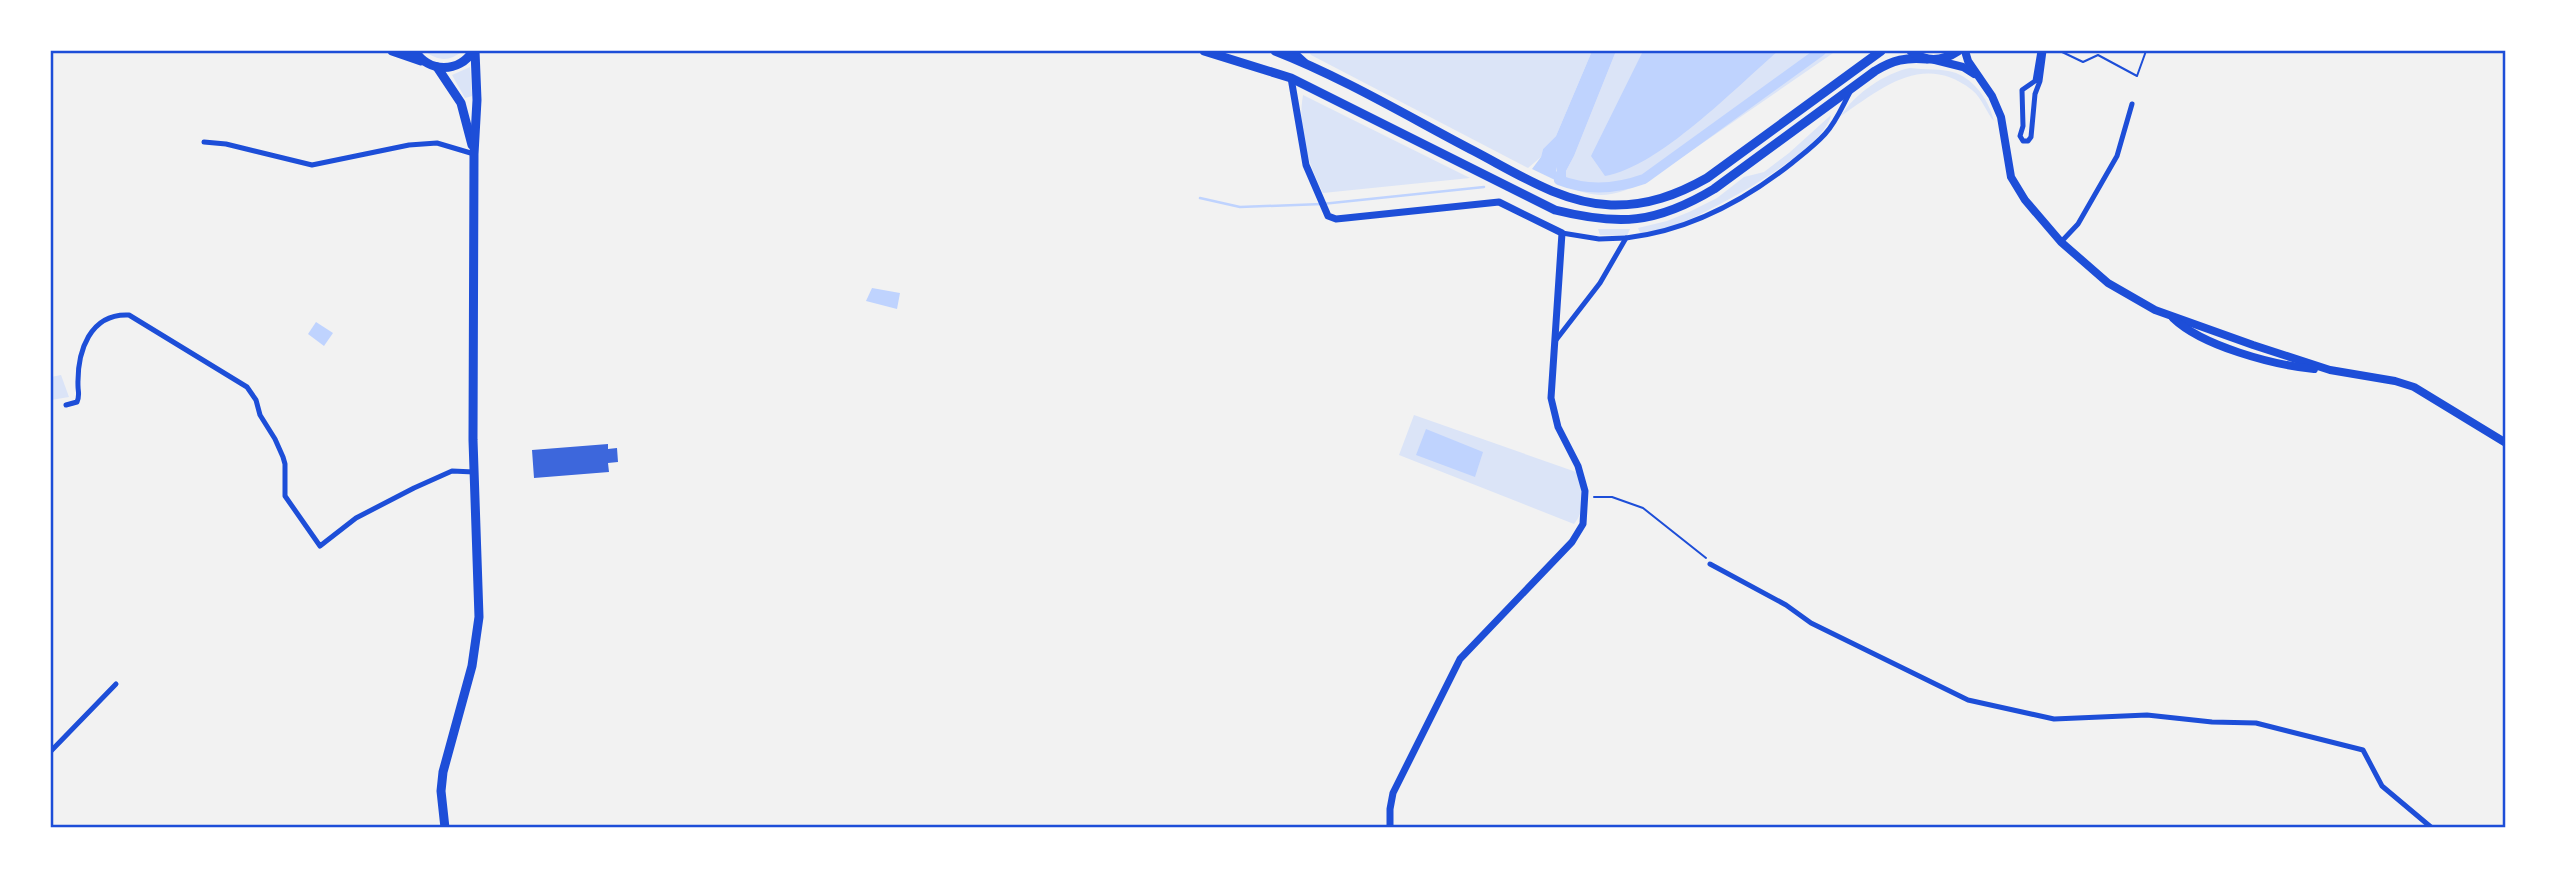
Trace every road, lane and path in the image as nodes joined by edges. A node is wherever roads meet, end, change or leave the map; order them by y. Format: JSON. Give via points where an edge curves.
{"nodes":[{"id":1,"x":391,"y":51,"type":"edge"},
{"id":2,"x":415,"y":51,"type":"edge"},
{"id":3,"x":474,"y":51,"type":"edge"},
{"id":4,"x":1204,"y":51,"type":"edge"},
{"id":5,"x":1275,"y":51,"type":"edge"},
{"id":6,"x":1293,"y":51,"type":"edge"},
{"id":7,"x":1881,"y":51,"type":"edge"},
{"id":8,"x":1911,"y":51,"type":"edge"},
{"id":9,"x":1958,"y":51,"type":"edge"},
{"id":10,"x":1965,"y":51,"type":"edge"},
{"id":11,"x":2042,"y":51,"type":"edge"},
{"id":12,"x":2060,"y":51,"type":"edge"},
{"id":13,"x":2146,"y":51,"type":"edge"},
{"id":14,"x":1931,"y":59,"type":"junction"},
{"id":15,"x":426,"y":63,"type":"junction"},
{"id":16,"x":1306,"y":63,"type":"junction"},
{"id":17,"x":437,"y":67,"type":"junction"},
{"id":18,"x":1980,"y":77,"type":"junction"},
{"id":19,"x":1291,"y":78,"type":"junction"},
{"id":20,"x":1853,"y":87,"type":"junction"},
{"id":21,"x":2132,"y":104,"type":"dead end"},
{"id":22,"x":204,"y":142,"type":"dead end"},
{"id":23,"x":474,"y":154,"type":"junction"},
{"id":24,"x":1562,"y":233,"type":"junction"},
{"id":25,"x":1626,"y":238,"type":"junction"},
{"id":26,"x":2061,"y":242,"type":"junction"},
{"id":27,"x":1556,"y":340,"type":"junction"},
{"id":28,"x":66,"y":405,"type":"dead end"},
{"id":29,"x":2506,"y":443,"type":"edge"},
{"id":30,"x":474,"y":472,"type":"junction"},
{"id":31,"x":1585,"y":497,"type":"junction"},
{"id":32,"x":1710,"y":564,"type":"joint"},
{"id":33,"x":116,"y":684,"type":"dead end"},
{"id":34,"x":51,"y":751,"type":"edge"},
{"id":35,"x":445,"y":828,"type":"edge"},
{"id":36,"x":1390,"y":828,"type":"edge"},
{"id":37,"x":2432,"y":828,"type":"edge"}],
"edges":[{"from":1,"to":15,"type":"main road"},
{"from":2,"to":15,"type":"main road"},
{"from":3,"to":17,"type":"main road","via":[[456,66]]},
{"from":3,"to":23,"type":"main road"},
{"from":4,"to":19,"type":"main road"},
{"from":5,"to":16,"type":"main road"},
{"from":6,"to":16,"type":"street"},
{"from":7,"to":16,"type":"main road","via":[[1687,190],[1637,204],[1610,205],[1566,198]]},
{"from":8,"to":14,"type":"main road"},
{"from":9,"to":14,"type":"main road"},
{"from":10,"to":18,"type":"main road"},
{"from":11,"to":11,"type":"street","via":[[2031,137],[2023,141],[2022,90],[2035,81]]},
{"from":12,"to":13,"type":"path","via":[[2083,62],[2098,55],[2137,76]]},
{"from":14,"to":18,"type":"main road","via":[[1963,67]]},
{"from":14,"to":20,"type":"main road","via":[[1898,60]]},
{"from":15,"to":17,"type":"main road"},
{"from":17,"to":23,"type":"main road","via":[[461,103]]},
{"from":18,"to":26,"type":"main road","via":[[2001,117],[2011,177]]},
{"from":19,"to":20,"type":"main road","via":[[1555,210],[1619,220],[1654,216],[1695,201]]},
{"from":19,"to":24,"type":"street","via":[[1307,165],[1328,216],[1336,219],[1499,202]]},
{"from":20,"to":25,"type":"street","via":[[1826,133],[1767,182],[1679,228]]},
{"from":21,"to":26,"type":"street","via":[[2117,156],[2078,224]]},
{"from":22,"to":23,"type":"street","via":[[312,165],[437,143]]},
{"from":23,"to":30,"type":"main road"},
{"from":24,"to":25,"type":"street"},
{"from":24,"to":27,"type":"street"},
{"from":25,"to":27,"type":"street","via":[[1600,283]]},
{"from":26,"to":29,"type":"main road","via":[[2108,283],[2182,327],[2249,355],[2414,387]]},
{"from":27,"to":31,"type":"street","via":[[1551,398],[1558,427],[1584,481]]},
{"from":28,"to":30,"type":"street","via":[[79,399],[81,351],[97,325],[110,315],[130,315],[253,394],[285,464],[285,496],[320,546],[356,518],[414,488],[452,471]]},
{"from":30,"to":35,"type":"main road","via":[[479,617],[443,772]]},
{"from":31,"to":32,"type":"path","via":[[1612,497],[1643,508]]},
{"from":31,"to":36,"type":"street","via":[[1583,524],[1572,542],[1461,659],[1394,793]]},
{"from":32,"to":37,"type":"street","via":[[1811,623],[1968,700],[2054,719],[2147,715],[2256,723],[2363,750],[2382,786]]},
{"from":33,"to":34,"type":"street"}]}
